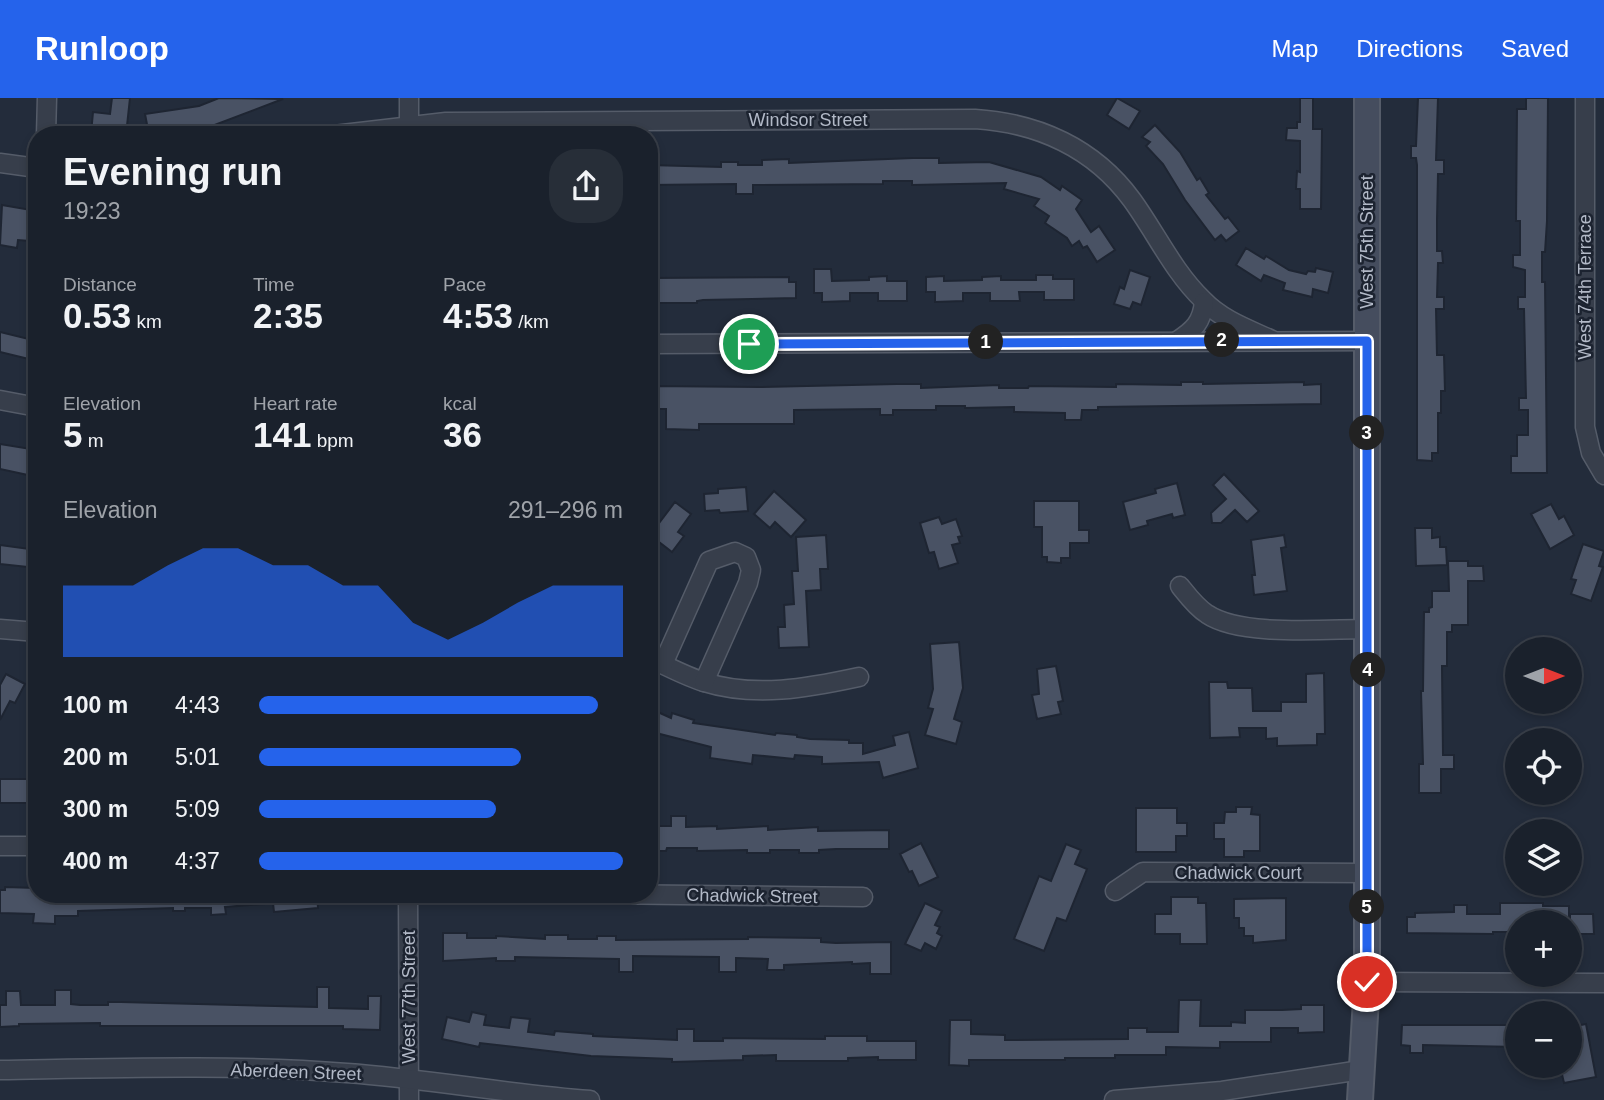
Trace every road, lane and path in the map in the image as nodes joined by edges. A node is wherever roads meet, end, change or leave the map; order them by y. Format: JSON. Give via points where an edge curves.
{"nodes":[{"id":1,"x":47,"y":98,"type":"edge"},
{"id":2,"x":409,"y":98,"type":"edge"},
{"id":3,"x":1367,"y":98,"type":"edge"},
{"id":4,"x":1585,"y":98,"type":"edge"},
{"id":5,"x":46,"y":126,"type":"edge"},
{"id":6,"x":409,"y":126,"type":"edge"},
{"id":7,"x":430,"y":126,"type":"edge"},
{"id":8,"x":0,"y":163,"type":"edge"},
{"id":9,"x":28,"y":167,"type":"edge"},
{"id":10,"x":1204,"y":302,"type":"junction"},
{"id":11,"x":1272,"y":340,"type":"junction"},
{"id":12,"x":1177,"y":341,"type":"junction"},
{"id":13,"x":1367,"y":341,"type":"junction"},
{"id":14,"x":658,"y":344,"type":"edge"},
{"id":15,"x":0,"y":400,"type":"edge"},
{"id":16,"x":28,"y":405,"type":"edge"},
{"id":17,"x":1603,"y":473,"type":"edge"},
{"id":18,"x":1180,"y":586,"type":"dead end"},
{"id":19,"x":0,"y":629,"type":"edge"},
{"id":20,"x":1368,"y":629,"type":"junction"},
{"id":21,"x":28,"y":631,"type":"edge"},
{"id":22,"x":658,"y":657,"type":"edge"},
{"id":23,"x":658,"y":662,"type":"edge"},
{"id":24,"x":859,"y":677,"type":"dead end"},
{"id":25,"x":704,"y":682,"type":"junction"},
{"id":26,"x":0,"y":846,"type":"edge"},
{"id":27,"x":28,"y":846,"type":"edge"},
{"id":28,"x":1367,"y":873,"type":"junction"},
{"id":29,"x":1115,"y":891,"type":"dead end"},
{"id":30,"x":658,"y":895,"type":"edge"},
{"id":31,"x":863,"y":897,"type":"dead end"},
{"id":32,"x":408,"y":903,"type":"edge"},
{"id":33,"x":1367,"y":982,"type":"junction"},
{"id":34,"x":1604,"y":983,"type":"edge"},
{"id":35,"x":0,"y":1070,"type":"edge"},
{"id":36,"x":1361,"y":1070,"type":"junction"},
{"id":37,"x":409,"y":1078,"type":"junction"},
{"id":38,"x":409,"y":1100,"type":"edge"},
{"id":39,"x":590,"y":1100,"type":"edge"},
{"id":40,"x":1114,"y":1100,"type":"edge"},
{"id":41,"x":1360,"y":1100,"type":"edge"}],
"edges":[{"from":1,"to":5,"type":"street"},
{"from":2,"to":6,"type":"street"},
{"from":3,"to":13,"type":"main road","name":"West 75th Street"},
{"from":4,"to":17,"type":"street","name":"West 74th Terrace","via":[[1586,427],[1591,453]]},
{"from":7,"to":10,"type":"street","name":"Windsor Street","via":[[446,122],[961,119],[1022,125],[1073,146],[1114,178]]},
{"from":8,"to":9,"type":"street"},
{"from":10,"to":11,"type":"street","name":"Windsor Street","via":[[1230,321]]},
{"from":10,"to":12,"type":"street","via":[[1197,326]]},
{"from":11,"to":12,"type":"street"},
{"from":11,"to":13,"type":"street"},
{"from":12,"to":14,"type":"street"},
{"from":13,"to":20,"type":"main road","name":"West 75th Street"},
{"from":15,"to":16,"type":"street"},
{"from":18,"to":20,"type":"street","via":[[1207,614],[1245,628]]},
{"from":19,"to":21,"type":"street"},
{"from":20,"to":28,"type":"main road","name":"West 75th Street"},
{"from":22,"to":25,"type":"street","via":[[709,561],[735,552],[746,557],[751,570],[748,583]]},
{"from":23,"to":25,"type":"street"},
{"from":24,"to":25,"type":"street","via":[[796,690]]},
{"from":26,"to":27,"type":"street"},
{"from":28,"to":29,"type":"street","name":"Chadwick Court","via":[[1143,872]]},
{"from":28,"to":33,"type":"main road","name":"West 75th Street"},
{"from":30,"to":31,"type":"street","name":"Chadwick Street"},
{"from":32,"to":37,"type":"street","name":"West 77th Street"},
{"from":33,"to":34,"type":"street"},
{"from":33,"to":36,"type":"main road","name":"West 75th Street"},
{"from":35,"to":37,"type":"street","name":"Aberdeen Street","via":[[206,1068]]},
{"from":36,"to":40,"type":"street","via":[[1223,1091]]},
{"from":36,"to":41,"type":"main road","name":"West 75th Street"},
{"from":37,"to":38,"type":"street","name":"West 77th Street"},
{"from":37,"to":39,"type":"street","name":"Aberdeen Street"}]}
